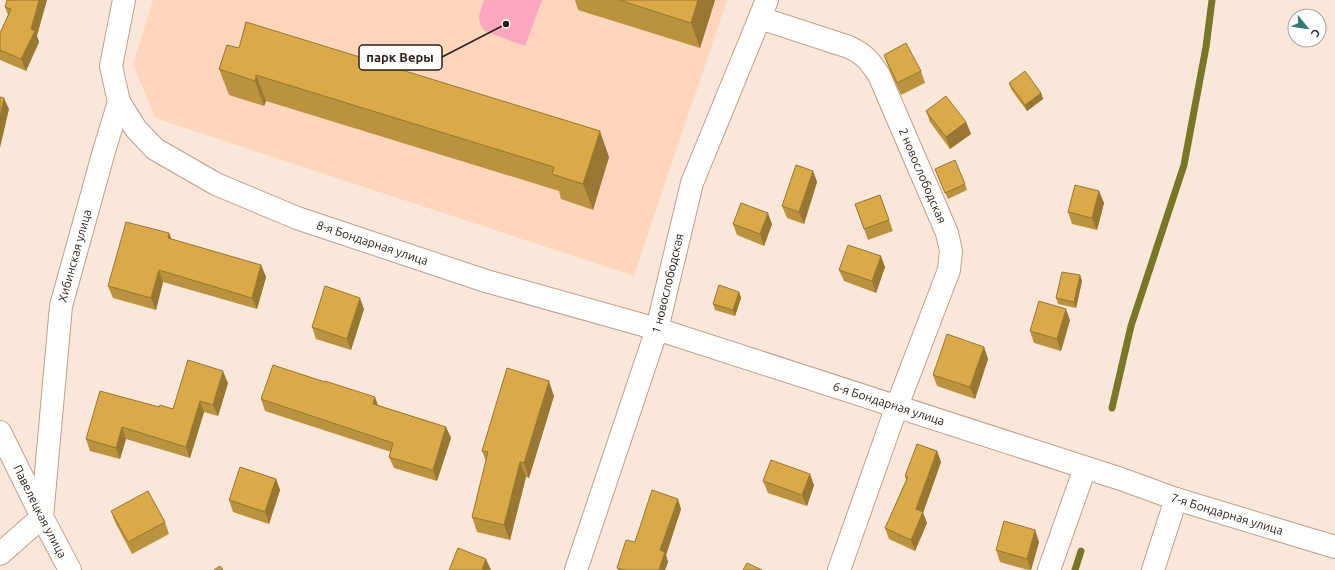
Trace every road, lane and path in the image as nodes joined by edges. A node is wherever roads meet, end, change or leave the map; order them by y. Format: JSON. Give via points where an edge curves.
{"nodes":[{"id":1,"x":124,"y":0,"type":"edge"},
{"id":2,"x":764,"y":9,"type":"edge"},
{"id":3,"x":119,"y":102,"type":"junction"},
{"id":4,"x":657,"y":329,"type":"junction"},
{"id":5,"x":896,"y":406,"type":"junction"},
{"id":6,"x":0,"y":432,"type":"edge"},
{"id":7,"x":1085,"y":468,"type":"junction"},
{"id":8,"x":1121,"y":479,"type":"joint"},
{"id":9,"x":1176,"y":499,"type":"junction"},
{"id":10,"x":42,"y":517,"type":"junction"},
{"id":11,"x":1335,"y":547,"type":"edge"},
{"id":12,"x":0,"y":554,"type":"edge"},
{"id":13,"x":70,"y":570,"type":"edge"},
{"id":14,"x":576,"y":570,"type":"edge"},
{"id":15,"x":839,"y":570,"type":"edge"},
{"id":16,"x":1049,"y":570,"type":"edge"},
{"id":17,"x":1153,"y":570,"type":"edge"}],
"edges":[{"from":1,"to":3,"type":"street","name":"Хибинская улица","via":[[111,66]]},
{"from":2,"to":4,"type":"street","name":"1 новослободская","via":[[692,183]]},
{"from":2,"to":5,"type":"street","name":"2 новослободская","via":[[859,52],[868,59],[879,75],[947,233],[952,251],[949,270]]},
{"from":3,"to":4,"type":"street","name":"8-я Бондарная улица","via":[[154,149],[216,184],[297,218],[486,280]]},
{"from":3,"to":10,"type":"street","name":"Хибинская улица","via":[[61,306]]},
{"from":4,"to":5,"type":"street","name":"6-я Бондарная улица"},
{"from":4,"to":14,"type":"street","name":"1 новослободская"},
{"from":5,"to":7,"type":"street","name":"6-я Бондарная улица"},
{"from":5,"to":15,"type":"street","name":"2 новослободская"},
{"from":6,"to":10,"type":"street","name":"Павелецкая улица"},
{"from":7,"to":8,"type":"street","name":"6-я Бондарная улица"},
{"from":7,"to":16,"type":"street"},
{"from":8,"to":9,"type":"street","name":"7-я Бондарная улица"},
{"from":9,"to":11,"type":"street","name":"7-я Бондарная улица"},
{"from":9,"to":17,"type":"street"},
{"from":10,"to":12,"type":"street"},
{"from":10,"to":13,"type":"street","name":"Павелецкая улица"}]}
